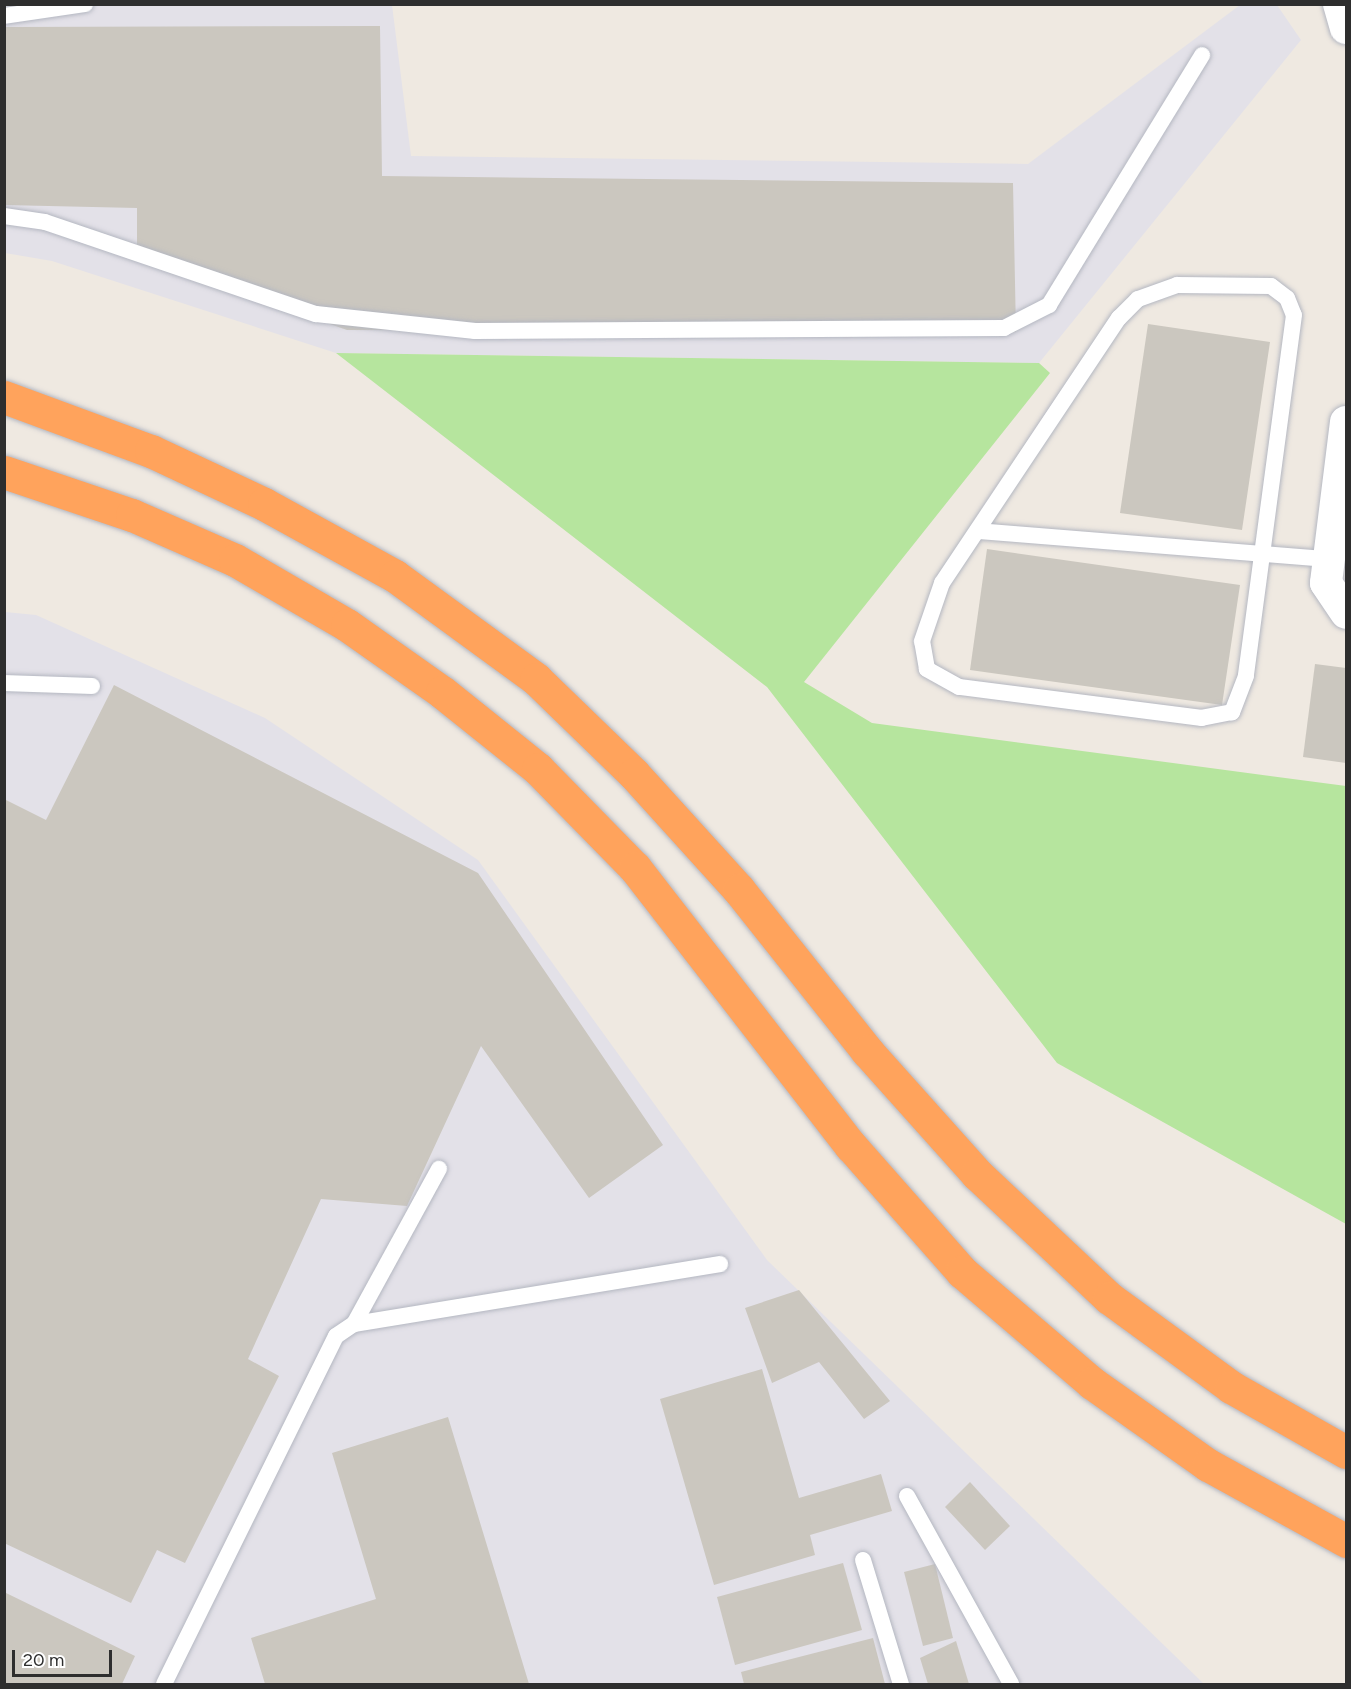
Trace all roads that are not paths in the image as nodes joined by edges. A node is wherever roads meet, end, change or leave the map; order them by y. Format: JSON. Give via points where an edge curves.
{"nodes":[{"id":1,"x":85,"y":4,"type":"edge"},
{"id":2,"x":1339,"y":4,"type":"edge"},
{"id":3,"x":4,"y":16,"type":"edge"},
{"id":4,"x":1347,"y":28,"type":"edge"},
{"id":5,"x":1202,"y":55,"type":"dead end"},
{"id":6,"x":4,"y":216,"type":"edge"},
{"id":7,"x":4,"y":397,"type":"edge"},
{"id":8,"x":1347,"y":423,"type":"edge"},
{"id":9,"x":4,"y":472,"type":"edge"},
{"id":10,"x":978,"y":531,"type":"junction"},
{"id":11,"x":1261,"y":554,"type":"junction"},
{"id":12,"x":1326,"y":559,"type":"junction"},
{"id":13,"x":1345,"y":612,"type":"edge"},
{"id":14,"x":4,"y":683,"type":"edge"},
{"id":15,"x":92,"y":686,"type":"dead end"},
{"id":16,"x":439,"y":1169,"type":"dead end"},
{"id":17,"x":720,"y":1264,"type":"dead end"},
{"id":18,"x":354,"y":1324,"type":"junction"},
{"id":19,"x":1347,"y":1452,"type":"edge"},
{"id":20,"x":907,"y":1496,"type":"dead end"},
{"id":21,"x":1347,"y":1541,"type":"edge"},
{"id":22,"x":863,"y":1560,"type":"dead end"},
{"id":23,"x":165,"y":1684,"type":"edge"},
{"id":24,"x":901,"y":1684,"type":"edge"},
{"id":25,"x":1011,"y":1684,"type":"edge"}],
"edges":[{"from":1,"to":3,"type":"lane"},
{"from":2,"to":4,"type":"street"},
{"from":5,"to":6,"type":"lane","via":[[1049,305],[1004,328],[475,331],[316,314],[45,222]]},
{"from":7,"to":19,"type":"highway","via":[[151,451],[264,504],[395,576],[537,679],[634,774],[739,890],[867,1051],[976,1174],[1109,1298],[1231,1387]]},
{"from":8,"to":12,"type":"street"},
{"from":9,"to":21,"type":"highway","via":[[132,514],[235,560],[346,625],[442,692],[538,769],[635,868],[851,1146],[962,1272],[1092,1383],[1208,1465]]},
{"from":10,"to":11,"type":"lane"},
{"from":10,"to":11,"type":"lane","via":[[927,614],[922,641],[927,669],[959,687],[1202,718],[1232,712],[1241,696]]},
{"from":10,"to":11,"type":"lane","via":[[1104,338],[1138,299],[1177,285],[1271,286],[1287,298],[1294,315]]},
{"from":11,"to":12,"type":"lane"},
{"from":12,"to":13,"type":"street","via":[[1326,584]]},
{"from":14,"to":15,"type":"lane"},
{"from":16,"to":18,"type":"lane"},
{"from":17,"to":18,"type":"lane"},
{"from":18,"to":23,"type":"lane","via":[[336,1336]]},
{"from":20,"to":25,"type":"lane"},
{"from":22,"to":24,"type":"lane"}]}
